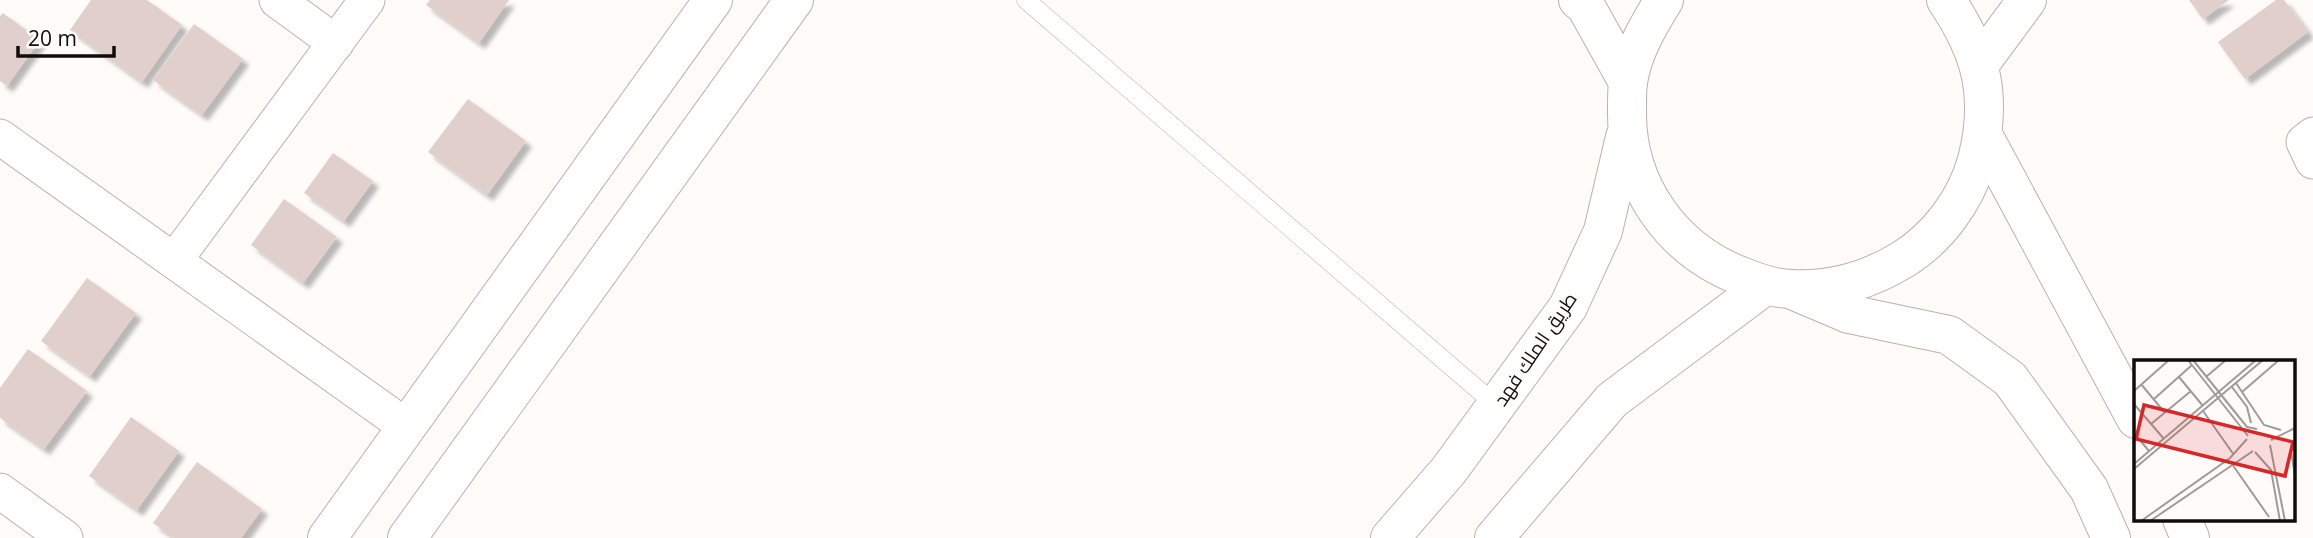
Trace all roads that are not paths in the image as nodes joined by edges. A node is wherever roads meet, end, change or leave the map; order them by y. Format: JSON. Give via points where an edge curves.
{"nodes":[{"id":1,"x":277,"y":0,"type":"edge"},
{"id":2,"x":367,"y":0,"type":"edge"},
{"id":3,"x":713,"y":0,"type":"edge"},
{"id":4,"x":794,"y":0,"type":"edge"},
{"id":5,"x":1026,"y":0,"type":"edge"},
{"id":6,"x":1578,"y":0,"type":"edge"},
{"id":7,"x":1664,"y":0,"type":"edge"},
{"id":8,"x":1946,"y":0,"type":"edge"},
{"id":9,"x":2026,"y":0,"type":"edge"},
{"id":10,"x":336,"y":43,"type":"junction"},
{"id":11,"x":1979,"y":65,"type":"junction"},
{"id":12,"x":1628,"y":82,"type":"junction"},
{"id":13,"x":1627,"y":132,"type":"junction"},
{"id":14,"x":1983,"y":135,"type":"junction"},
{"id":15,"x":2313,"y":135,"type":"edge"},
{"id":16,"x":0,"y":136,"type":"edge"},
{"id":17,"x":2313,"y":161,"type":"edge"},
{"id":18,"x":174,"y":261,"type":"junction"},
{"id":19,"x":1779,"y":287,"type":"junction"},
{"id":20,"x":1497,"y":406,"type":"junction"},
{"id":21,"x":2134,"y":415,"type":"edge"},
{"id":22,"x":407,"y":427,"type":"junction"},
{"id":23,"x":2,"y":496,"type":"edge"},
{"id":24,"x":2182,"y":520,"type":"edge"},
{"id":25,"x":65,"y":538,"type":"edge"},
{"id":26,"x":327,"y":538,"type":"edge"},
{"id":27,"x":407,"y":538,"type":"edge"},
{"id":28,"x":1390,"y":538,"type":"edge"},
{"id":29,"x":1494,"y":538,"type":"edge"},
{"id":30,"x":2111,"y":538,"type":"edge"},
{"id":31,"x":2190,"y":538,"type":"edge"}],
"edges":[{"from":1,"to":10,"type":"street"},
{"from":2,"to":10,"type":"street"},
{"from":3,"to":22,"type":"street"},
{"from":4,"to":27,"type":"street"},
{"from":5,"to":20,"type":"lane"},
{"from":6,"to":12,"type":"street"},
{"from":7,"to":12,"type":"street","via":[[1641,38]]},
{"from":8,"to":11,"type":"street","via":[[1965,28]]},
{"from":9,"to":11,"type":"street"},
{"from":10,"to":18,"type":"street"},
{"from":11,"to":14,"type":"street","via":[[1985,100]]},
{"from":12,"to":13,"type":"street"},
{"from":13,"to":19,"type":"street","via":[[1637,174],[1658,213],[1687,246],[1724,270]]},
{"from":13,"to":20,"type":"street","name":"طريق الملك فهد","via":[[1602,231],[1569,307]]},
{"from":14,"to":19,"type":"street","via":[[1972,179],[1949,218],[1918,250],[1880,274],[1836,287]]},
{"from":14,"to":21,"type":"street"},
{"from":15,"to":17,"type":"street","via":[[2304,142]]},
{"from":16,"to":18,"type":"street"},
{"from":18,"to":22,"type":"street"},
{"from":19,"to":29,"type":"street","via":[[1612,400]]},
{"from":19,"to":30,"type":"street","via":[[1849,314],[1949,335],[2010,379],[2089,489]]},
{"from":20,"to":28,"type":"street","name":"طريق الملك فهد"},
{"from":22,"to":26,"type":"street"},
{"from":23,"to":25,"type":"street"},
{"from":24,"to":31,"type":"street"}]}
